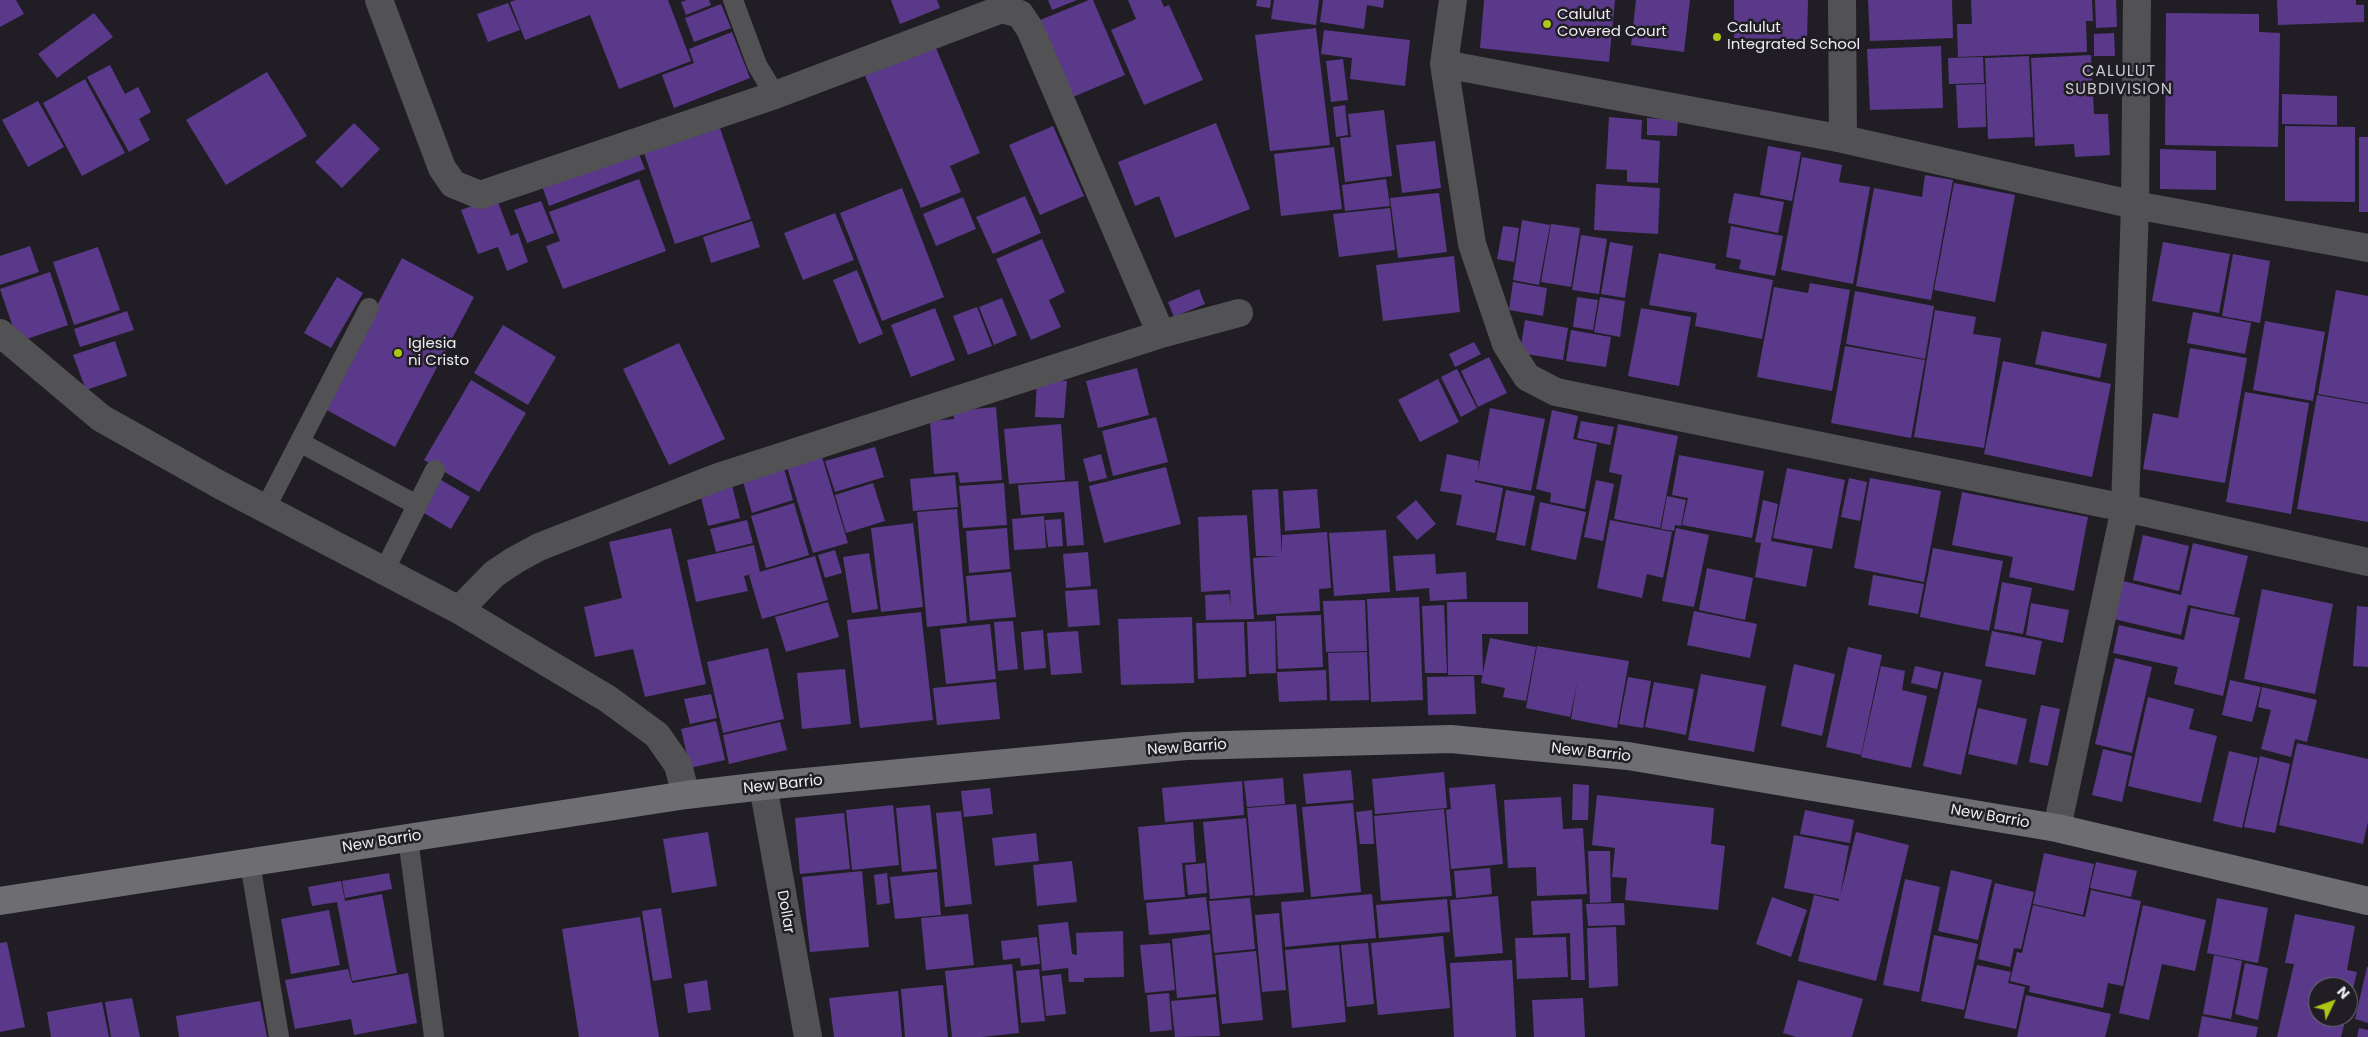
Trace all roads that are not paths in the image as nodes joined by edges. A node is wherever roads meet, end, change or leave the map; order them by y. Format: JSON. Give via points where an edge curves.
{"nodes":[{"id":1,"x":379,"y":0,"type":"edge"},
{"id":2,"x":733,"y":0,"type":"edge"},
{"id":3,"x":1453,"y":0,"type":"edge"},
{"id":4,"x":1842,"y":0,"type":"edge"},
{"id":5,"x":2137,"y":0,"type":"edge"},
{"id":6,"x":1444,"y":64,"type":"junction"},
{"id":7,"x":775,"y":95,"type":"junction"},
{"id":8,"x":1843,"y":139,"type":"junction"},
{"id":9,"x":2135,"y":204,"type":"junction"},
{"id":10,"x":2368,"y":248,"type":"edge"},
{"id":11,"x":369,"y":308,"type":"dead end"},
{"id":12,"x":1239,"y":313,"type":"dead end"},
{"id":13,"x":0,"y":333,"type":"edge"},
{"id":14,"x":1161,"y":334,"type":"junction"},
{"id":15,"x":301,"y":442,"type":"junction"},
{"id":16,"x":435,"y":470,"type":"dead end"},
{"id":17,"x":417,"y":505,"type":"junction"},
{"id":18,"x":2125,"y":508,"type":"junction"},
{"id":19,"x":265,"y":509,"type":"junction"},
{"id":20,"x":2368,"y":562,"type":"edge"},
{"id":21,"x":384,"y":571,"type":"junction"},
{"id":22,"x":459,"y":610,"type":"junction"},
{"id":23,"x":763,"y":786,"type":"junction"},
{"id":24,"x":686,"y":795,"type":"junction"},
{"id":25,"x":2057,"y":828,"type":"junction"},
{"id":26,"x":408,"y":838,"type":"junction"},
{"id":27,"x":250,"y":863,"type":"junction"},
{"id":28,"x":0,"y":901,"type":"edge"},
{"id":29,"x":2368,"y":901,"type":"edge"},
{"id":30,"x":279,"y":1037,"type":"edge"},
{"id":31,"x":434,"y":1037,"type":"edge"},
{"id":32,"x":808,"y":1037,"type":"edge"}],
"edges":[{"from":1,"to":7,"type":"street","via":[[442,168],[453,184],[480,195]]},
{"from":2,"to":7,"type":"lane","via":[[757,65]]},
{"from":3,"to":6,"type":"street"},
{"from":4,"to":8,"type":"street"},
{"from":5,"to":9,"type":"street"},
{"from":6,"to":8,"type":"street"},
{"from":6,"to":18,"type":"street","via":[[1472,244],[1506,344],[1527,377],[1556,392]]},
{"from":7,"to":14,"type":"street","via":[[1002,9],[1020,14],[1030,29]]},
{"from":8,"to":9,"type":"street"},
{"from":9,"to":10,"type":"street"},
{"from":9,"to":18,"type":"street"},
{"from":11,"to":15,"type":"lane"},
{"from":12,"to":14,"type":"street"},
{"from":13,"to":19,"type":"street","via":[[101,418]]},
{"from":14,"to":22,"type":"street","via":[[718,477],[539,547],[494,574]]},
{"from":15,"to":17,"type":"lane"},
{"from":15,"to":19,"type":"lane"},
{"from":16,"to":17,"type":"lane"},
{"from":17,"to":21,"type":"lane"},
{"from":18,"to":20,"type":"street"},
{"from":18,"to":25,"type":"street"},
{"from":19,"to":21,"type":"street"},
{"from":21,"to":22,"type":"street"},
{"from":22,"to":24,"type":"street","via":[[608,699],[657,735],[678,765]]},
{"from":23,"to":24,"type":"main road","name":"New Barrio"},
{"from":23,"to":25,"type":"main road","name":"New Barrio","via":[[1186,746],[1451,739],[1628,756]]},
{"from":23,"to":32,"type":"street","name":"Dollar"},
{"from":24,"to":26,"type":"main road","name":"New Barrio"},
{"from":25,"to":29,"type":"main road","name":"New Barrio"},
{"from":26,"to":27,"type":"main road","name":"New Barrio"},
{"from":26,"to":31,"type":"lane"},
{"from":27,"to":28,"type":"main road","name":"New Barrio"},
{"from":27,"to":30,"type":"lane"}]}
